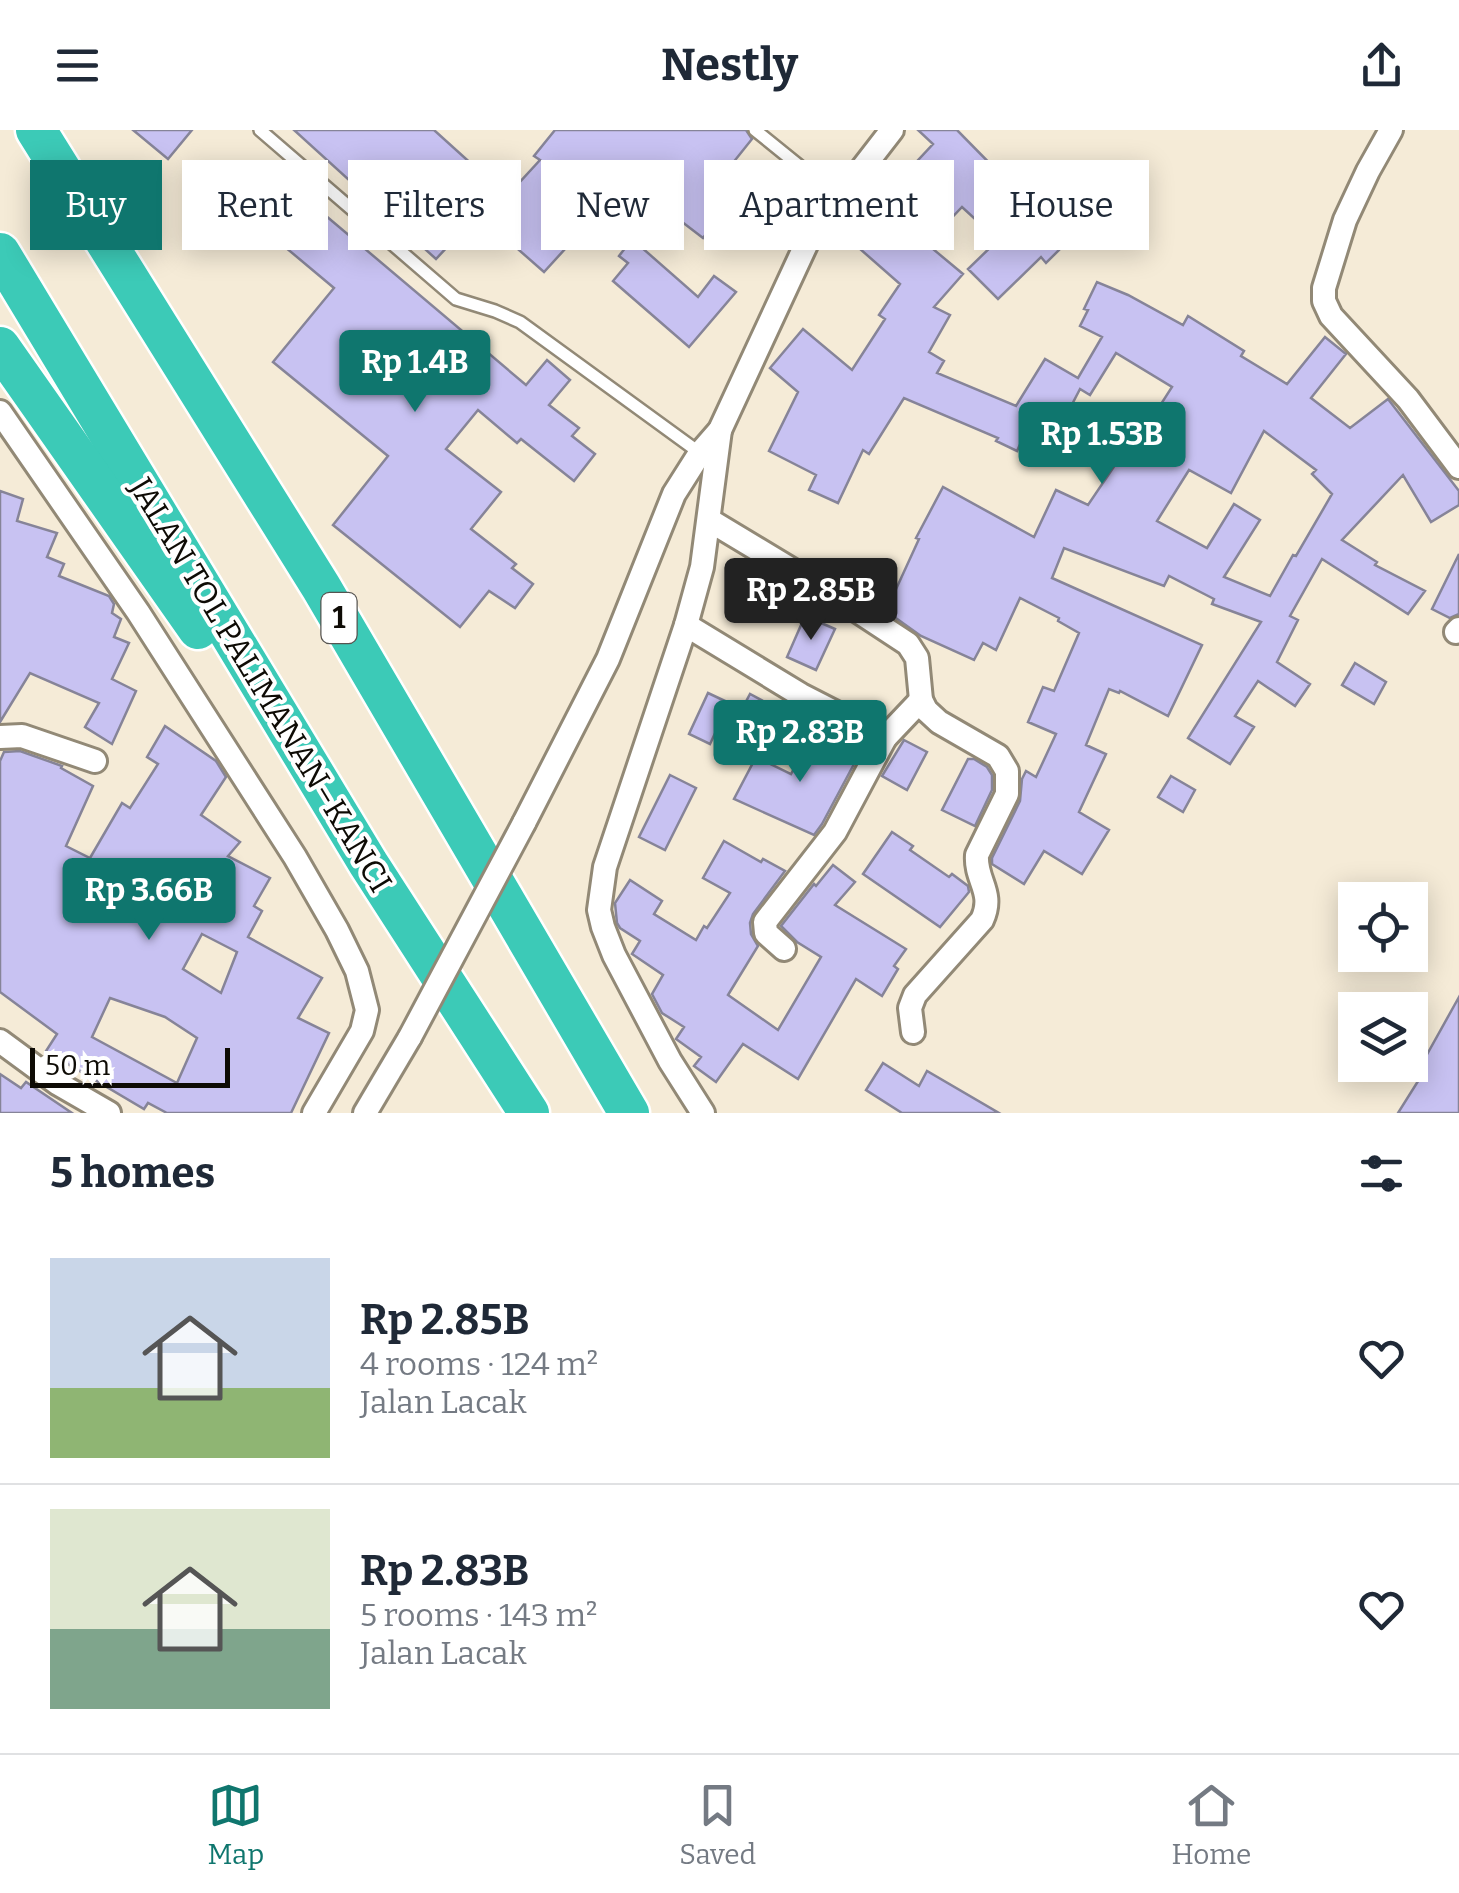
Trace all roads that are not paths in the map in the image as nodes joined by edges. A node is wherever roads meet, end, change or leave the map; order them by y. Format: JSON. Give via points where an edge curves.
{"nodes":[{"id":1,"x":36,"y":130,"type":"edge"},
{"id":2,"x":260,"y":130,"type":"edge"},
{"id":3,"x":755,"y":130,"type":"edge"},
{"id":4,"x":892,"y":130,"type":"edge"},
{"id":5,"x":1392,"y":130,"type":"edge"},
{"id":6,"x":792,"y":160,"type":"edge"},
{"id":7,"x":869,"y":160,"type":"edge"},
{"id":8,"x":804,"y":250,"type":"edge"},
{"id":9,"x":0,"y":253,"type":"edge"},
{"id":10,"x":0,"y":347,"type":"edge"},
{"id":11,"x":0,"y":412,"type":"edge"},
{"id":12,"x":720,"y":430,"type":"junction"},
{"id":13,"x":700,"y":453,"type":"junction"},
{"id":14,"x":1459,"y":467,"type":"edge"},
{"id":15,"x":709,"y":520,"type":"junction"},
{"id":16,"x":686,"y":624,"type":"junction"},
{"id":17,"x":921,"y":700,"type":"junction"},
{"id":18,"x":0,"y":738,"type":"edge"},
{"id":19,"x":885,"y":738,"type":"junction"},
{"id":20,"x":94,"y":761,"type":"dead end"},
{"id":21,"x":368,"y":863,"type":"junction"},
{"id":22,"x":784,"y":948,"type":"dead end"},
{"id":23,"x":913,"y":1032,"type":"dead end"},
{"id":24,"x":0,"y":1041,"type":"edge"},
{"id":25,"x":110,"y":1113,"type":"edge"},
{"id":26,"x":314,"y":1113,"type":"edge"},
{"id":27,"x":365,"y":1113,"type":"edge"},
{"id":28,"x":529,"y":1113,"type":"edge"},
{"id":29,"x":629,"y":1113,"type":"edge"},
{"id":30,"x":704,"y":1113,"type":"edge"}],
"edges":[{"from":1,"to":29,"type":"highway","number":"1","via":[[322,588]]},
{"from":2,"to":13,"type":"lane","via":[[456,299],[520,322]]},
{"from":3,"to":6,"type":"lane"},
{"from":4,"to":7,"type":"street"},
{"from":5,"to":14,"type":"street","via":[[1345,220],[1324,301]]},
{"from":8,"to":12,"type":"street"},
{"from":9,"to":21,"type":"highway","name":"JALAN TOL PALIMANAN–KANCI"},
{"from":10,"to":21,"type":"highway"},
{"from":11,"to":26,"type":"street","via":[[284,840],[357,971],[367,1010],[362,1031]]},
{"from":12,"to":13,"type":"street"},
{"from":12,"to":15,"type":"street"},
{"from":13,"to":27,"type":"street","bridge":true,"via":[[674,494],[608,659]]},
{"from":15,"to":16,"type":"street"},
{"from":15,"to":17,"type":"street","via":[[908,644],[917,658]]},
{"from":16,"to":19,"type":"street"},
{"from":16,"to":30,"type":"street","via":[[606,867],[599,910],[614,956]]},
{"from":17,"to":19,"type":"street"},
{"from":17,"to":23,"type":"street","via":[[939,722],[998,756],[1008,794],[976,865],[986,911],[915,995]]},
{"from":18,"to":20,"type":"street","via":[[22,736]]},
{"from":19,"to":22,"type":"street","via":[[835,832],[764,922],[766,933]]},
{"from":21,"to":28,"type":"highway","name":"JALAN TOL PALIMANAN–KANCI"},
{"from":24,"to":25,"type":"street"}]}
